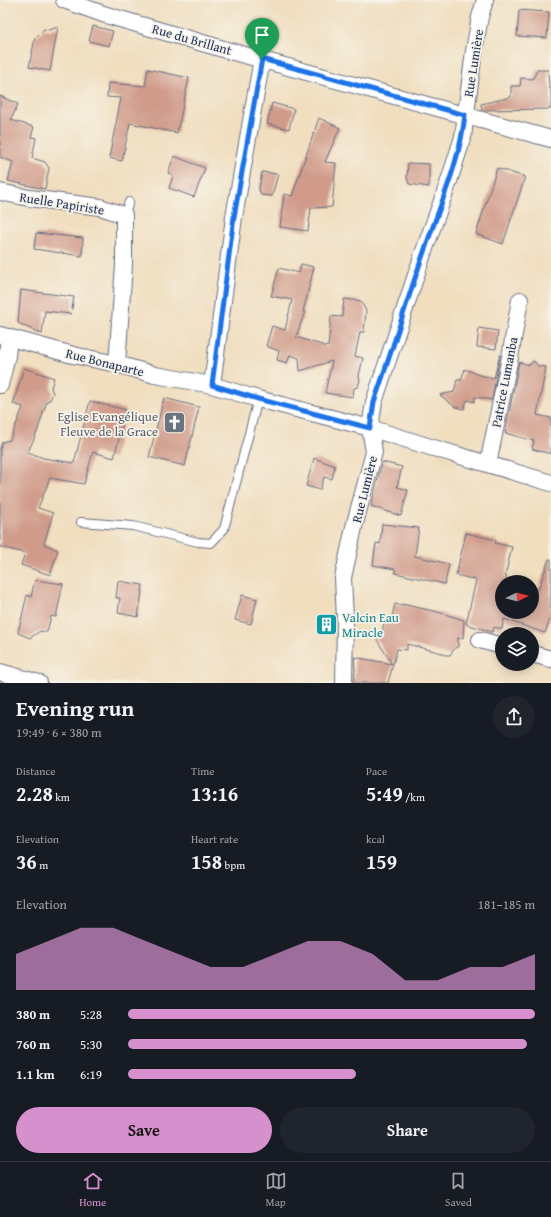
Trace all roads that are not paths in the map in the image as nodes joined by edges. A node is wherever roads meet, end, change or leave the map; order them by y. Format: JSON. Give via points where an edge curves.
{"nodes":[{"id":1,"x":64,"y":0,"type":"edge"},
{"id":2,"x":485,"y":0,"type":"edge"},
{"id":3,"x":262,"y":59,"type":"junction"},
{"id":4,"x":465,"y":115,"type":"junction"},
{"id":5,"x":551,"y":139,"type":"edge"},
{"id":6,"x":0,"y":192,"type":"edge"},
{"id":7,"x":520,"y":300,"type":"dead end"},
{"id":8,"x":5,"y":336,"type":"edge"},
{"id":9,"x":117,"y":364,"type":"junction"},
{"id":10,"x":0,"y":385,"type":"edge"},
{"id":11,"x":212,"y":385,"type":"junction"},
{"id":12,"x":258,"y":399,"type":"junction"},
{"id":13,"x":370,"y":428,"type":"junction"},
{"id":14,"x":488,"y":464,"type":"junction"},
{"id":15,"x":551,"y":483,"type":"edge"},
{"id":16,"x":81,"y":522,"type":"dead end"},
{"id":17,"x":480,"y":640,"type":"dead end"},
{"id":18,"x":495,"y":644,"type":"edge"},
{"id":19,"x":539,"y":656,"type":"edge"},
{"id":20,"x":551,"y":659,"type":"edge"},
{"id":21,"x":0,"y":672,"type":"edge"},
{"id":22,"x":39,"y":683,"type":"edge"},
{"id":23,"x":344,"y":683,"type":"edge"}],
"edges":[{"from":1,"to":3,"type":"street","name":"Rue du Brillant","via":[[103,14]]},
{"from":2,"to":4,"type":"street","name":"Rue Lumière","via":[[478,24]]},
{"from":3,"to":4,"type":"street","name":"Rue du Brillant"},
{"from":3,"to":11,"type":"street","via":[[234,217]]},
{"from":4,"to":5,"type":"street","name":"Rue du Brillant"},
{"from":4,"to":13,"type":"street","name":"Rue Lumière","via":[[458,151],[374,402]]},
{"from":6,"to":9,"type":"street","name":"Ruelle Papiriste","via":[[29,198],[126,208]]},
{"from":7,"to":14,"type":"street","name":"Patrice Lumanba"},
{"from":8,"to":9,"type":"street","name":"Rue Bonaparte"},
{"from":8,"to":10,"type":"street","via":[[7,356]]},
{"from":9,"to":11,"type":"street","name":"Rue Bonaparte","via":[[155,375]]},
{"from":11,"to":12,"type":"street","name":"Rue Bonaparte"},
{"from":12,"to":13,"type":"street","name":"Rue Bonaparte"},
{"from":12,"to":16,"type":"lane","via":[[224,529],[211,543],[133,526]]},
{"from":13,"to":14,"type":"street","name":"Rue Bonaparte"},
{"from":13,"to":23,"type":"street","name":"Rue Lumière","via":[[374,452],[343,578]]},
{"from":14,"to":15,"type":"street","name":"Rue Bonaparte"},
{"from":17,"to":18,"type":"street"},
{"from":19,"to":20,"type":"street"},
{"from":21,"to":22,"type":"street"}]}
